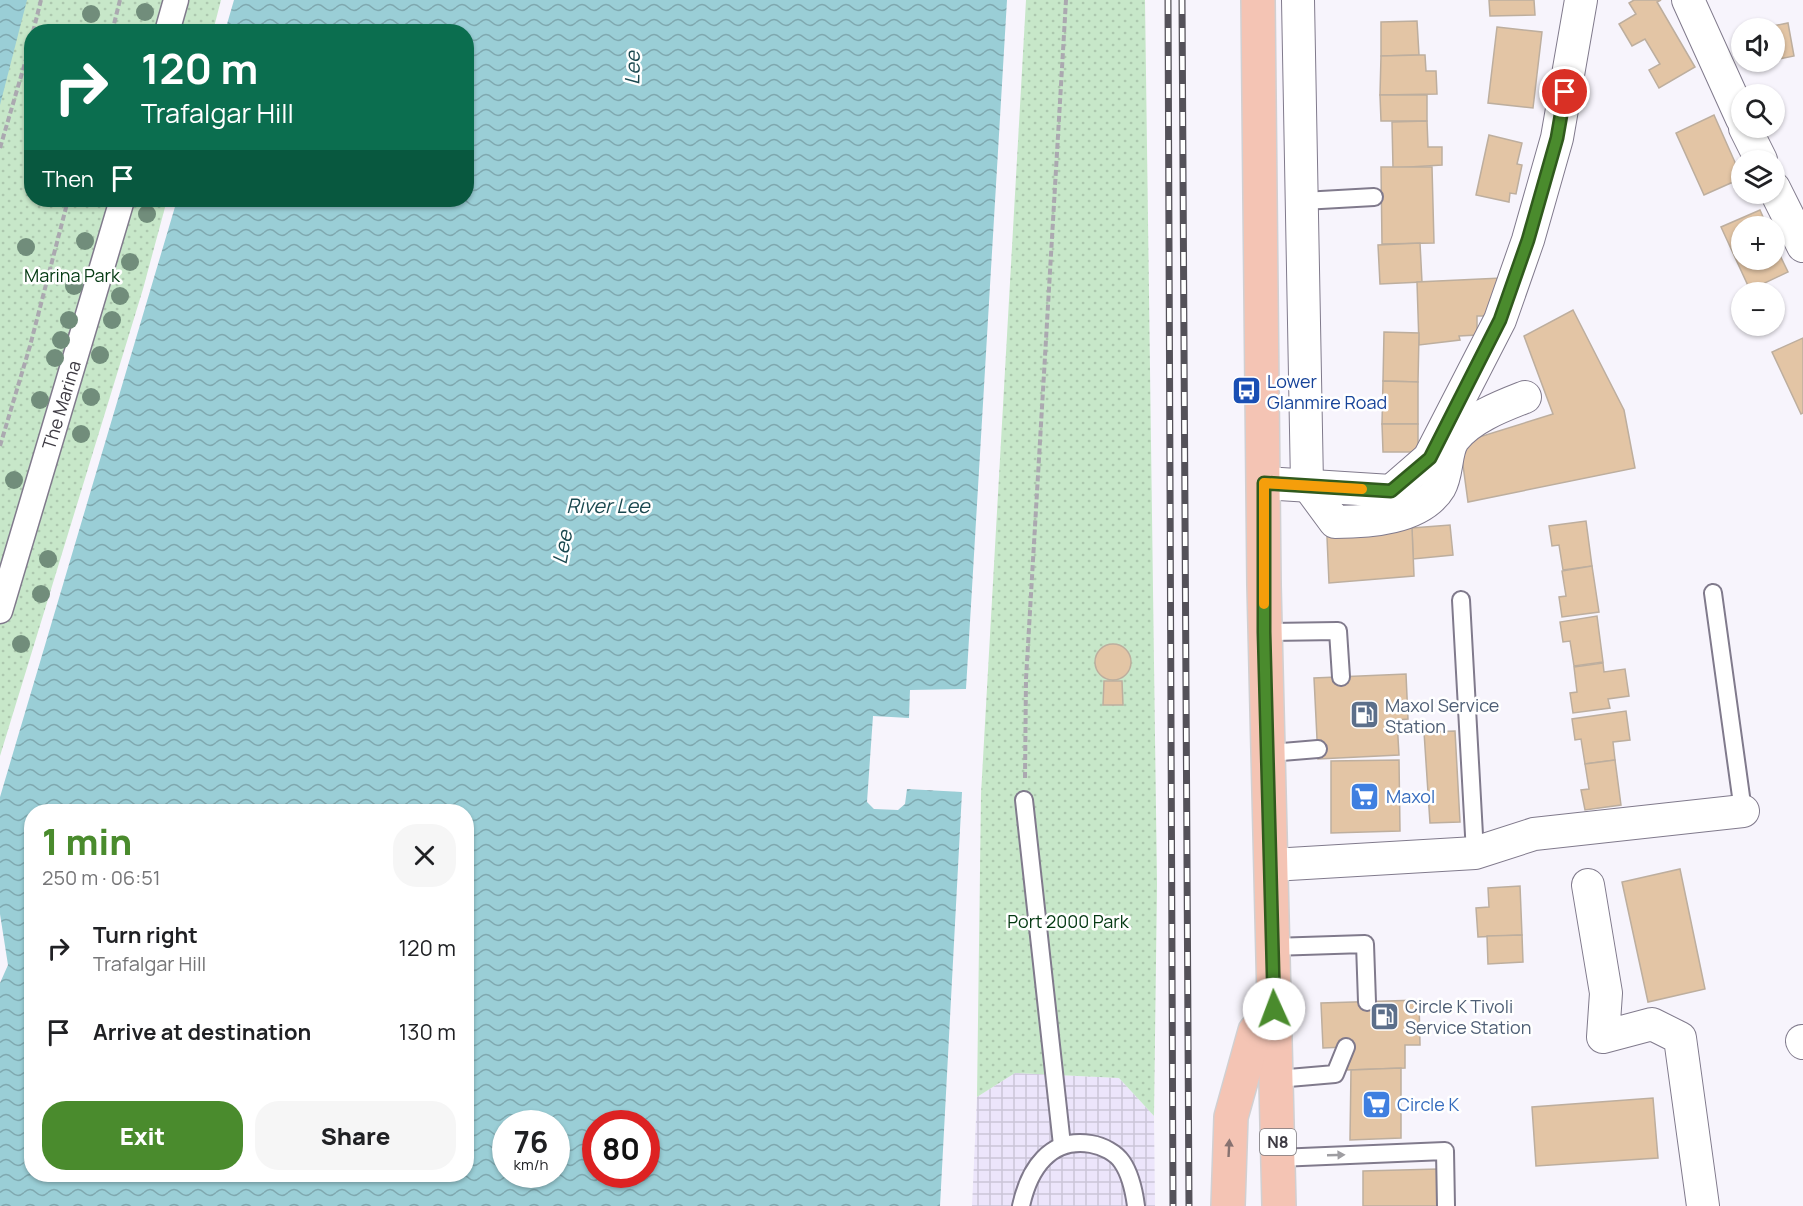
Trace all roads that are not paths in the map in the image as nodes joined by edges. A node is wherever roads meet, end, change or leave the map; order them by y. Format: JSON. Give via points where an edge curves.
{"nodes":[{"id":1,"x":176,"y":0,"type":"edge"},
{"id":2,"x":1258,"y":0,"type":"edge"},
{"id":3,"x":1298,"y":0,"type":"edge"},
{"id":4,"x":1581,"y":0,"type":"edge"},
{"id":5,"x":1688,"y":0,"type":"edge"},
{"id":6,"x":169,"y":24,"type":"edge"},
{"id":7,"x":1731,"y":95,"type":"edge"},
{"id":8,"x":1374,"y":197,"type":"dead end"},
{"id":9,"x":1303,"y":201,"type":"junction"},
{"id":10,"x":1782,"y":204,"type":"edge"},
{"id":11,"x":120,"y":207,"type":"edge"},
{"id":12,"x":1803,"y":246,"type":"edge"},
{"id":13,"x":1525,"y":397,"type":"dead end"},
{"id":14,"x":1264,"y":483,"type":"junction"},
{"id":15,"x":1307,"y":484,"type":"junction"},
{"id":16,"x":1713,"y":593,"type":"dead end"},
{"id":17,"x":1461,"y":600,"type":"dead end"},
{"id":18,"x":0,"y":611,"type":"edge"},
{"id":19,"x":1264,"y":632,"type":"junction"},
{"id":20,"x":1341,"y":677,"type":"dead end"},
{"id":21,"x":1318,"y":749,"type":"dead end"},
{"id":22,"x":1269,"y":753,"type":"junction"},
{"id":23,"x":1024,"y":800,"type":"road end"},
{"id":24,"x":1743,"y":811,"type":"joint"},
{"id":25,"x":1475,"y":854,"type":"junction"},
{"id":26,"x":1272,"y":865,"type":"junction"},
{"id":27,"x":1588,"y":885,"type":"dead end"},
{"id":28,"x":1272,"y":946,"type":"junction"},
{"id":29,"x":1367,"y":1002,"type":"dead end"},
{"id":30,"x":1274,"y":1009,"type":"junction"},
{"id":31,"x":1346,"y":1047,"type":"dead end"},
{"id":32,"x":1277,"y":1079,"type":"junction"},
{"id":33,"x":1062,"y":1145,"type":"junction"},
{"id":34,"x":1278,"y":1158,"type":"junction"},
{"id":35,"x":1022,"y":1206,"type":"edge"},
{"id":36,"x":1136,"y":1206,"type":"edge"},
{"id":37,"x":1228,"y":1206,"type":"edge"},
{"id":38,"x":1280,"y":1206,"type":"edge"},
{"id":39,"x":1446,"y":1206,"type":"edge"},
{"id":40,"x":1704,"y":1206,"type":"edge"}],
"edges":[{"from":1,"to":6,"type":"street"},
{"from":2,"to":14,"type":"highway","number":"N8"},
{"from":3,"to":9,"type":"street"},
{"from":4,"to":15,"type":"street","via":[[1557,138],[1528,240],[1500,320],[1430,458],[1391,491]]},
{"from":5,"to":7,"type":"street"},
{"from":8,"to":9,"type":"lane"},
{"from":9,"to":15,"type":"street"},
{"from":10,"to":12,"type":"street"},
{"from":11,"to":18,"type":"street","name":"The Marina"},
{"from":13,"to":15,"type":"street","via":[[1487,413],[1454,439],[1440,487],[1417,509],[1363,522],[1335,522]]},
{"from":14,"to":15,"type":"street"},
{"from":14,"to":19,"type":"highway","number":"N8"},
{"from":16,"to":24,"type":"lane"},
{"from":17,"to":25,"type":"lane"},
{"from":19,"to":20,"type":"lane","via":[[1338,631]]},
{"from":19,"to":22,"type":"highway","number":"N8"},
{"from":21,"to":22,"type":"lane"},
{"from":22,"to":26,"type":"highway","number":"N8"},
{"from":23,"to":33,"type":"lane"},
{"from":24,"to":25,"type":"street","via":[[1534,834]]},
{"from":25,"to":26,"type":"street"},
{"from":26,"to":28,"type":"highway","number":"N8"},
{"from":27,"to":40,"type":"street","via":[[1606,993],[1603,1037],[1652,1024],[1680,1038]]},
{"from":28,"to":29,"type":"lane","via":[[1365,944]]},
{"from":28,"to":30,"type":"highway","number":"N8"},
{"from":30,"to":32,"type":"highway","number":"N8"},
{"from":37,"to":30,"type":"highway","one_way":true,"via":[[1231,1117],[1255,1031]]},
{"from":31,"to":32,"type":"lane","via":[[1335,1074]]},
{"from":32,"to":34,"type":"highway","number":"N8"},
{"from":33,"to":35,"type":"lane","via":[[1037,1164]]},
{"from":33,"to":36,"type":"lane","via":[[1094,1145],[1121,1160],[1129,1174]]},
{"from":34,"to":38,"type":"highway","number":"N8"},
{"from":34,"to":39,"type":"lane","one_way":true,"via":[[1445,1151]]}]}
